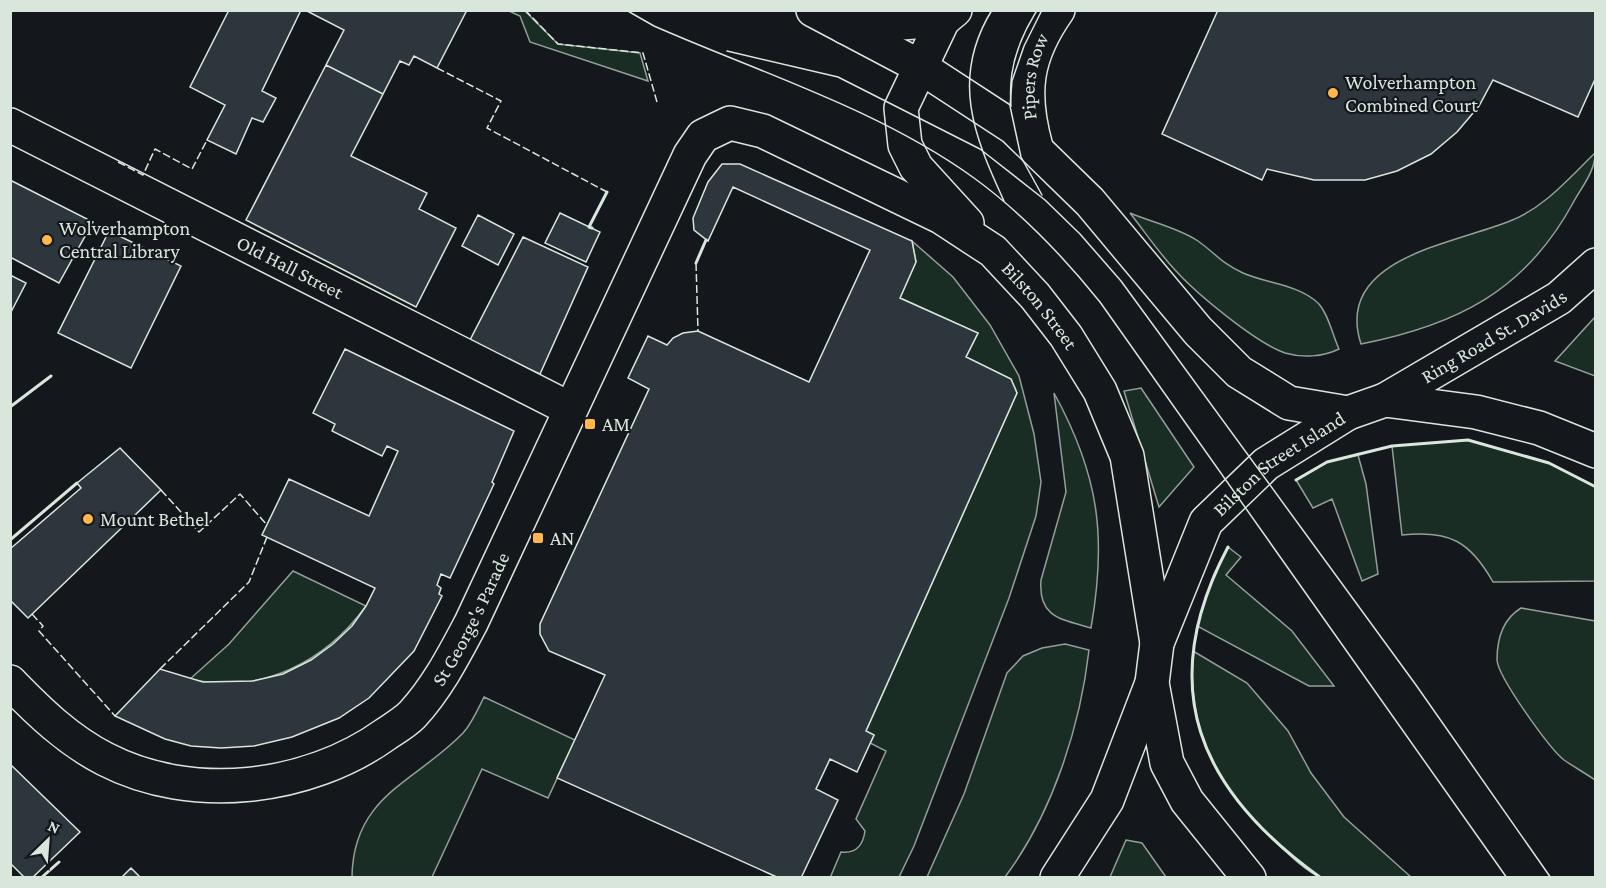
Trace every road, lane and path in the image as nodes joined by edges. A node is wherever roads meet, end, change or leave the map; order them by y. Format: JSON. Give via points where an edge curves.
{"nodes":[{"id":1,"x":813,"y":10,"type":"edge"},
{"id":2,"x":1058,"y":10,"type":"edge"},
{"id":3,"x":949,"y":15,"type":"edge"},
{"id":4,"x":845,"y":27,"type":"junction"},
{"id":5,"x":919,"y":66,"type":"junction"},
{"id":6,"x":730,"y":123,"type":"joint"},
{"id":7,"x":10,"y":125,"type":"edge"},
{"id":8,"x":1036,"y":147,"type":"junction"},
{"id":9,"x":993,"y":251,"type":"junction"},
{"id":10,"x":1596,"y":265,"type":"edge"},
{"id":11,"x":1385,"y":400,"type":"junction"},
{"id":12,"x":570,"y":409,"type":"junction"},
{"id":13,"x":1348,"y":413,"type":"junction"},
{"id":14,"x":1596,"y":451,"type":"edge"},
{"id":15,"x":1157,"y":643,"type":"junction"},
{"id":16,"x":10,"y":682,"type":"edge"},
{"id":17,"x":1152,"y":683,"type":"junction"},
{"id":18,"x":1057,"y":878,"type":"edge"},
{"id":19,"x":1249,"y":878,"type":"edge"}],
"edges":[{"from":1,"to":4,"type":"main road"},
{"from":2,"to":8,"type":"main road","name":"Pipers Row","via":[[1044,30],[1030,66],[1027,113]]},
{"from":3,"to":4,"type":"main road"},
{"from":3,"to":5,"type":"main road"},
{"from":4,"to":5,"type":"main road"},
{"from":5,"to":8,"type":"main road","via":[[997,115]]},
{"from":5,"to":9,"type":"main road","via":[[901,108],[905,145],[916,168]]},
{"from":6,"to":9,"type":"main road","name":"Bilston Street","via":[[763,131],[941,217]]},
{"from":6,"to":12,"type":"main road","name":"St George's Parade","via":[[702,136],[690,154]]},
{"from":7,"to":12,"type":"main road","name":"Old Hall Street"},
{"from":8,"to":13,"type":"main road","via":[[1090,202],[1198,331],[1239,372],[1289,403]]},
{"from":9,"to":15,"type":"main road","name":"Bilston Street","via":[[1066,336],[1100,391],[1127,456]]},
{"from":10,"to":11,"type":"main road","name":"Ring Road St. Davids","via":[[1559,298]]},
{"from":11,"to":13,"type":"main road","name":"Bilston Street Island"},
{"from":11,"to":14,"type":"main road","name":"Bilston Street Island","via":[[1476,412],[1539,428]]},
{"from":12,"to":16,"type":"main road","name":"St George's Parade","via":[[443,675],[411,716],[359,753],[309,773],[247,785],[201,785],[153,777],[106,760],[67,737]]},
{"from":13,"to":15,"type":"main road","name":"Bilston Street Island","via":[[1266,464],[1206,522]]},
{"from":15,"to":17,"type":"main road","name":"Bilston Street Island"},
{"from":17,"to":18,"type":"main road","via":[[1107,800]]},
{"from":17,"to":19,"type":"main road","name":"Bilston Street Island","via":[[1167,763],[1187,801]]}]}
